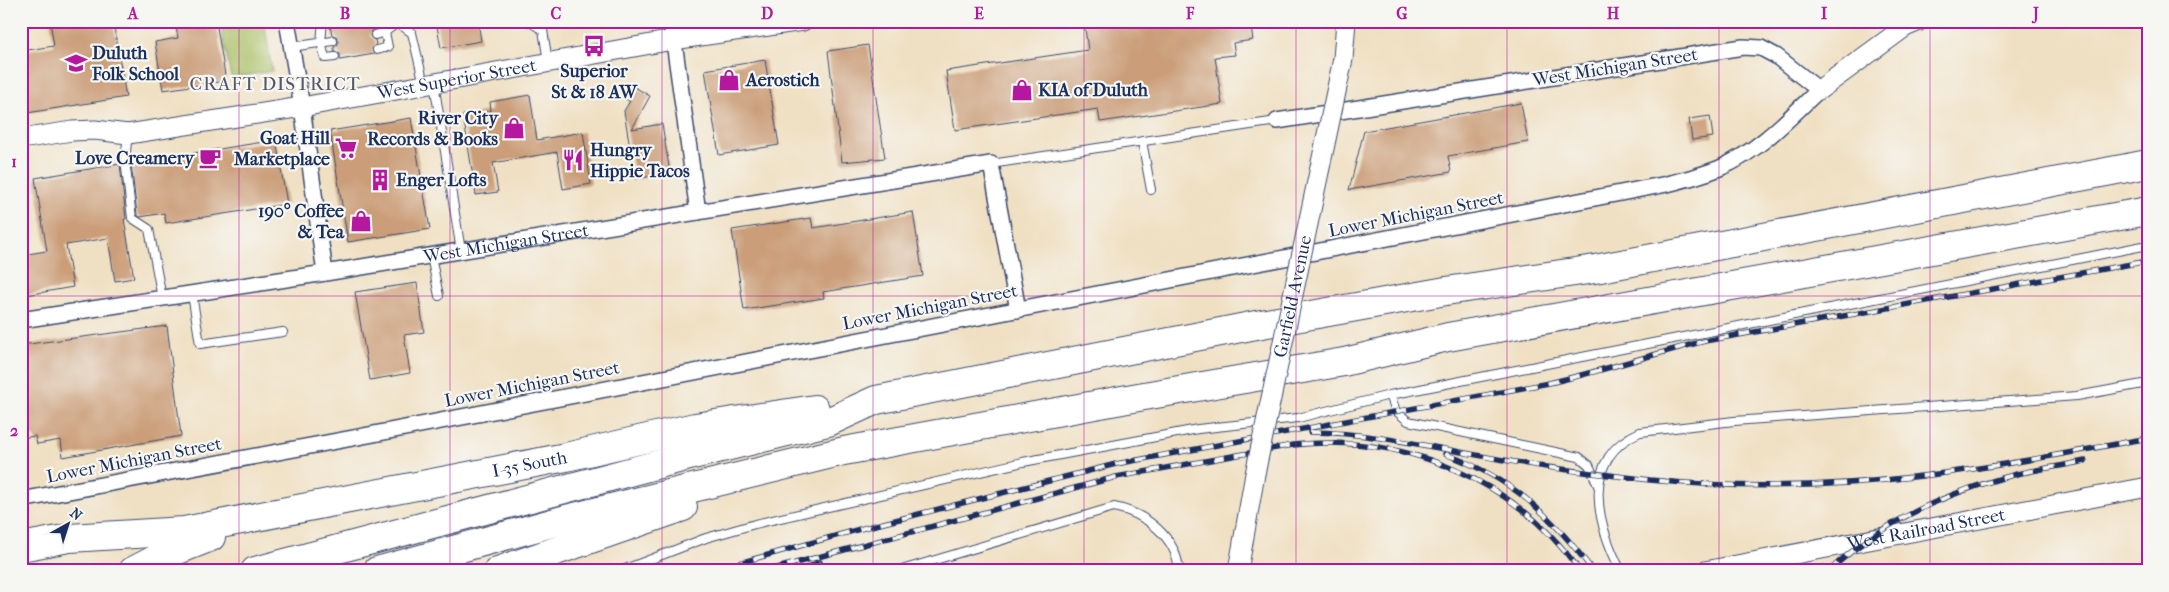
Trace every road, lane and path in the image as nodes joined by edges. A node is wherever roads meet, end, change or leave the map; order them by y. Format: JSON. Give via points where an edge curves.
{"nodes":[{"id":1,"x":286,"y":21,"type":"edge"},
{"id":2,"x":323,"y":21,"type":"edge"},
{"id":3,"x":528,"y":21,"type":"edge"},
{"id":4,"x":803,"y":21,"type":"edge"},
{"id":5,"x":1919,"y":21,"type":"edge"},
{"id":6,"x":396,"y":22,"type":"edge"},
{"id":7,"x":1347,"y":23,"type":"edge"},
{"id":8,"x":672,"y":30,"type":"edge"},
{"id":9,"x":385,"y":32,"type":"junction"},
{"id":10,"x":375,"y":35,"type":"dead end"},
{"id":11,"x":333,"y":41,"type":"dead end"},
{"id":12,"x":321,"y":42,"type":"junction"},
{"id":13,"x":291,"y":47,"type":"junction"},
{"id":14,"x":377,"y":50,"type":"dead end"},
{"id":15,"x":335,"y":57,"type":"dead end"},
{"id":16,"x":548,"y":62,"type":"junction"},
{"id":17,"x":429,"y":84,"type":"junction"},
{"id":18,"x":1819,"y":90,"type":"junction"},
{"id":19,"x":302,"y":107,"type":"junction"},
{"id":20,"x":1277,"y":121,"type":"joint"},
{"id":21,"x":128,"y":134,"type":"junction"},
{"id":22,"x":21,"y":139,"type":"edge"},
{"id":23,"x":1142,"y":141,"type":"junction"},
{"id":24,"x":991,"y":164,"type":"junction"},
{"id":25,"x":2148,"y":164,"type":"edge"},
{"id":26,"x":1151,"y":190,"type":"dead end"},
{"id":27,"x":2148,"y":211,"type":"edge"},
{"id":28,"x":698,"y":212,"type":"junction"},
{"id":29,"x":2148,"y":245,"type":"edge"},
{"id":30,"x":462,"y":251,"type":"junction"},
{"id":31,"x":432,"y":256,"type":"junction"},
{"id":32,"x":325,"y":273,"type":"junction"},
{"id":33,"x":192,"y":294,"type":"junction"},
{"id":34,"x":439,"y":296,"type":"dead end"},
{"id":35,"x":162,"y":298,"type":"junction"},
{"id":36,"x":1018,"y":310,"type":"junction"},
{"id":37,"x":21,"y":320,"type":"edge"},
{"id":38,"x":283,"y":332,"type":"dead end"},
{"id":39,"x":2148,"y":383,"type":"edge"},
{"id":40,"x":1390,"y":395,"type":"junction"},
{"id":41,"x":876,"y":400,"type":"junction"},
{"id":42,"x":844,"y":451,"type":"junction"},
{"id":43,"x":2148,"y":487,"type":"edge"},
{"id":44,"x":1598,"y":488,"type":"junction"},
{"id":45,"x":21,"y":500,"type":"edge"},
{"id":46,"x":273,"y":514,"type":"junction"},
{"id":47,"x":21,"y":547,"type":"edge"},
{"id":48,"x":134,"y":571,"type":"edge"},
{"id":49,"x":255,"y":571,"type":"edge"},
{"id":50,"x":377,"y":571,"type":"edge"},
{"id":51,"x":498,"y":571,"type":"edge"},
{"id":52,"x":620,"y":571,"type":"edge"},
{"id":53,"x":898,"y":571,"type":"edge"},
{"id":54,"x":1179,"y":571,"type":"edge"},
{"id":55,"x":1238,"y":571,"type":"edge"},
{"id":56,"x":1621,"y":571,"type":"edge"},
{"id":57,"x":1705,"y":571,"type":"edge"}],
"edges":[{"from":1,"to":13,"type":"street"},
{"from":2,"to":12,"type":"lane"},
{"from":3,"to":16,"type":"lane","via":[[544,30]]},
{"from":4,"to":8,"type":"street","name":"West Superior Street"},
{"from":5,"to":18,"type":"street","via":[[1905,27]]},
{"from":6,"to":9,"type":"lane"},
{"from":6,"to":17,"type":"lane","via":[[412,33]]},
{"from":7,"to":55,"type":"street","name":"Garfield Avenue","bridge":true,"via":[[1343,59],[1255,474]]},
{"from":8,"to":16,"type":"street","name":"West Superior Street"},
{"from":8,"to":28,"type":"street"},
{"from":9,"to":10,"type":"lane"},
{"from":9,"to":14,"type":"lane","via":[[388,47]]},
{"from":11,"to":12,"type":"lane"},
{"from":12,"to":13,"type":"lane"},
{"from":12,"to":15,"type":"lane","via":[[325,58]]},
{"from":13,"to":19,"type":"street"},
{"from":16,"to":17,"type":"street","name":"West Superior Street"},
{"from":17,"to":19,"type":"street","name":"West Superior Street"},
{"from":17,"to":30,"type":"lane"},
{"from":18,"to":20,"type":"street","name":"West Michigan Street","via":[[1776,56],[1760,48],[1743,47]]},
{"from":18,"to":36,"type":"street","name":"Lower Michigan Street","via":[[1748,152],[1704,174],[1631,192]]},
{"from":19,"to":21,"type":"street","name":"West Superior Street"},
{"from":19,"to":32,"type":"street"},
{"from":20,"to":23,"type":"lane"},
{"from":21,"to":22,"type":"street","name":"West Superior Street","via":[[72,130]]},
{"from":21,"to":35,"type":"lane","via":[[125,160],[132,218],[149,229]]},
{"from":23,"to":24,"type":"lane"},
{"from":23,"to":26,"type":"lane"},
{"from":24,"to":28,"type":"street","name":"West Michigan Street"},
{"from":24,"to":36,"type":"street"},
{"from":25,"to":41,"type":"highway","via":[[1595,268],[1256,324]]},
{"from":27,"to":42,"type":"highway","via":[[1448,337],[1344,362]]},
{"from":28,"to":30,"type":"street","name":"West Michigan Street"},
{"from":29,"to":40,"type":"lane"},
{"from":30,"to":31,"type":"street","name":"West Michigan Street"},
{"from":31,"to":32,"type":"street","name":"West Michigan Street"},
{"from":31,"to":34,"type":"lane"},
{"from":32,"to":33,"type":"street","name":"West Michigan Street"},
{"from":33,"to":35,"type":"street","name":"West Michigan Street"},
{"from":33,"to":38,"type":"lane","via":[[200,344]]},
{"from":35,"to":37,"type":"street","name":"West Michigan Street"},
{"from":36,"to":45,"type":"street","name":"Lower Michigan Street"},
{"from":39,"to":44,"type":"lane","via":[[2077,396],[1734,421],[1640,432],[1630,436],[1612,453]]},
{"from":40,"to":44,"type":"lane","via":[[1396,411],[1408,421],[1579,457],[1589,465]]},
{"from":40,"to":52,"type":"lane","via":[[1298,418],[1198,429],[1023,462],[755,524],[706,538]]},
{"from":41,"to":46,"type":"highway","name":"I-35 South","via":[[695,427],[566,457]]},
{"from":41,"to":49,"type":"highway","via":[[828,422]]},
{"from":42,"to":50,"type":"highway","via":[[570,518]]},
{"from":42,"to":51,"type":"highway"},
{"from":43,"to":57,"type":"street","name":"West Railroad Street"},
{"from":44,"to":56,"type":"lane","via":[[1602,529]]},
{"from":46,"to":47,"type":"highway","name":"I-35 South","via":[[184,531],[69,538]]},
{"from":46,"to":48,"type":"highway","via":[[158,558]]},
{"from":53,"to":54,"type":"lane","via":[[1114,507],[1129,510],[1156,526],[1173,549]]}]}
